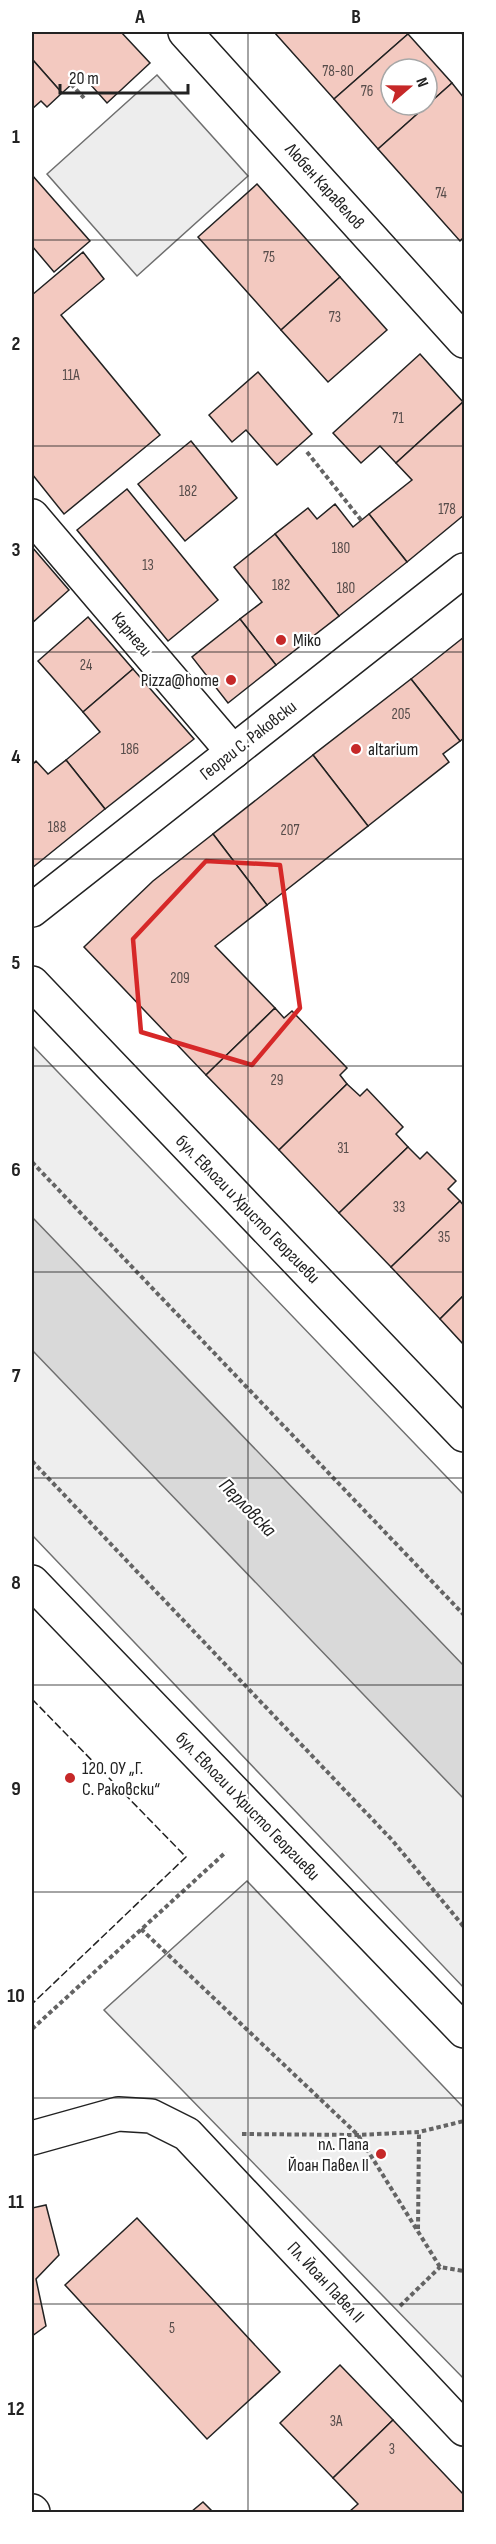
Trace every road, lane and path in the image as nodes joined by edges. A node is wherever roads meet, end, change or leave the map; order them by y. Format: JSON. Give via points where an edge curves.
{"nodes":[{"id":1,"x":185,"y":32,"type":"edge"},
{"id":2,"x":71,"y":84,"type":"dead end"},
{"id":3,"x":84,"y":98,"type":"dead end"},
{"id":4,"x":465,"y":341,"type":"edge"},
{"id":5,"x":307,"y":452,"type":"dead end"},
{"id":6,"x":32,"y":516,"type":"edge"},
{"id":7,"x":361,"y":520,"type":"dead end"},
{"id":8,"x":465,"y":570,"type":"edge"},
{"id":9,"x":233,"y":752,"type":"junction"},
{"id":10,"x":32,"y":910,"type":"edge"},
{"id":11,"x":32,"y":983,"type":"edge"},
{"id":12,"x":32,"y":1162,"type":"edge"},
{"id":13,"x":465,"y":1435,"type":"edge"},
{"id":14,"x":32,"y":1461,"type":"edge"},
{"id":15,"x":32,"y":1582,"type":"edge"},
{"id":16,"x":465,"y":1615,"type":"edge"},
{"id":17,"x":226,"y":1852,"type":"dead end"},
{"id":18,"x":465,"y":1928,"type":"edge"},
{"id":19,"x":141,"y":1929,"type":"junction"},
{"id":20,"x":32,"y":2029,"type":"edge"},
{"id":21,"x":465,"y":2031,"type":"edge"},
{"id":22,"x":465,"y":2121,"type":"edge"},
{"id":23,"x":419,"y":2132,"type":"junction"},
{"id":24,"x":187,"y":2134,"type":"junction"},
{"id":25,"x":358,"y":2135,"type":"junction"},
{"id":26,"x":32,"y":2138,"type":"edge"},
{"id":27,"x":418,"y":2230,"type":"junction"},
{"id":28,"x":440,"y":2267,"type":"junction"},
{"id":29,"x":465,"y":2271,"type":"edge"},
{"id":30,"x":374,"y":2333,"type":"junction"},
{"id":31,"x":465,"y":2429,"type":"edge"}],
"edges":[{"from":1,"to":4,"type":"street","name":"Любен Каравелов"},
{"from":2,"to":3,"type":"path"},
{"from":5,"to":7,"type":"path"},
{"from":6,"to":9,"type":"street","name":"Карнеги"},
{"from":8,"to":9,"type":"street","name":"Георги С. Раковски"},
{"from":9,"to":10,"type":"street","name":"Георги С. Раковски"},
{"from":11,"to":13,"type":"street","name":"бул. Евлоги и Христо Георгиеви"},
{"from":12,"to":16,"type":"path"},
{"from":14,"to":18,"type":"path","via":[[392,1840]]},
{"from":15,"to":21,"type":"street","name":"бул. Евлоги и Христо Георгиеви"},
{"from":17,"to":19,"type":"path"},
{"from":19,"to":20,"type":"path"},
{"from":19,"to":25,"type":"path"},
{"from":22,"to":23,"type":"path"},
{"from":23,"to":25,"type":"path"},
{"from":23,"to":27,"type":"path"},
{"from":24,"to":25,"type":"path"},
{"from":24,"to":26,"type":"street","via":[[151,2116],[118,2114]]},
{"from":24,"to":30,"type":"street","name":"Пл. Йоан Павел II"},
{"from":25,"to":27,"type":"path"},
{"from":27,"to":28,"type":"path"},
{"from":28,"to":29,"type":"path"},
{"from":28,"to":30,"type":"path"},
{"from":30,"to":31,"type":"street","name":"Пл. Йоан Павел II"}]}
